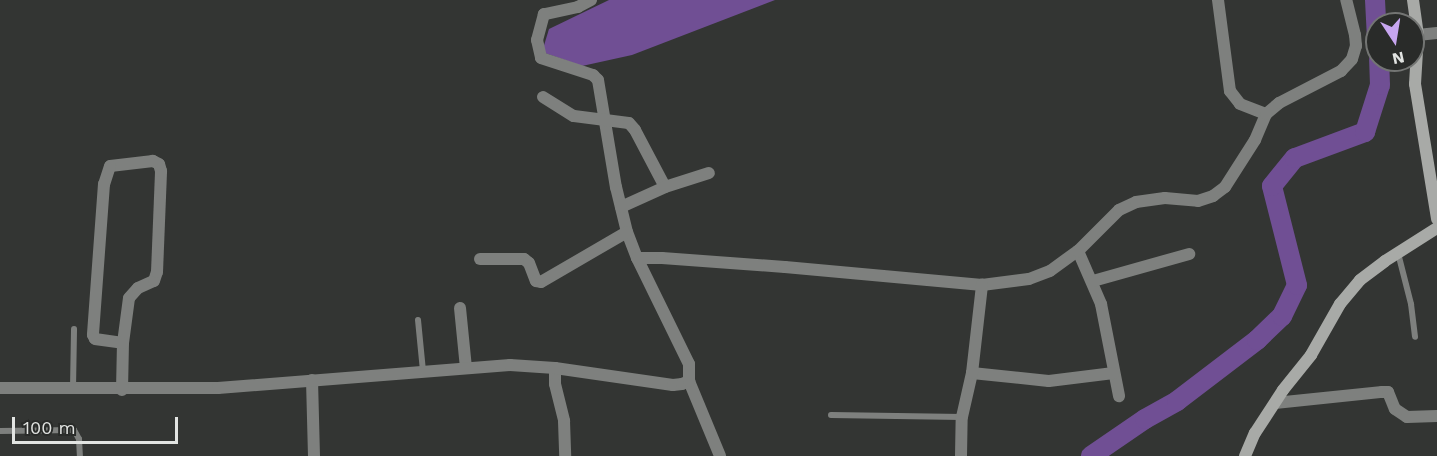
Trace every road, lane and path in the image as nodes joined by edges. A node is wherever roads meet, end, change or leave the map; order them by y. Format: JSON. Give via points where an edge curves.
{"nodes":[{"id":1,"x":591,"y":0,"type":"edge"},
{"id":2,"x":1218,"y":0,"type":"edge"},
{"id":3,"x":1346,"y":0,"type":"edge"},
{"id":4,"x":1416,"y":72,"type":"edge"},
{"id":5,"x":543,"y":97,"type":"dead end"},
{"id":6,"x":1266,"y":114,"type":"junction"},
{"id":7,"x":607,"y":121,"type":"junction"},
{"id":8,"x":709,"y":173,"type":"dead end"},
{"id":9,"x":665,"y":187,"type":"junction"},
{"id":10,"x":621,"y":207,"type":"junction"},
{"id":11,"x":1437,"y":219,"type":"edge"},
{"id":12,"x":1437,"y":228,"type":"edge"},
{"id":13,"x":627,"y":232,"type":"junction"},
{"id":14,"x":1078,"y":251,"type":"junction"},
{"id":15,"x":1398,"y":253,"type":"junction"},
{"id":16,"x":1189,"y":254,"type":"dead end"},
{"id":17,"x":637,"y":258,"type":"junction"},
{"id":18,"x":480,"y":259,"type":"dead end"},
{"id":19,"x":1093,"y":281,"type":"junction"},
{"id":20,"x":982,"y":285,"type":"junction"},
{"id":21,"x":460,"y":308,"type":"dead end"},
{"id":22,"x":418,"y":320,"type":"dead end"},
{"id":23,"x":74,"y":329,"type":"dead end"},
{"id":24,"x":1415,"y":337,"type":"dead end"},
{"id":25,"x":123,"y":343,"type":"junction"},
{"id":26,"x":466,"y":368,"type":"junction"},
{"id":27,"x":555,"y":368,"type":"junction"},
{"id":28,"x":423,"y":371,"type":"junction"},
{"id":29,"x":972,"y":373,"type":"junction"},
{"id":30,"x":1114,"y":373,"type":"junction"},
{"id":31,"x":312,"y":380,"type":"junction"},
{"id":32,"x":689,"y":381,"type":"junction"},
{"id":33,"x":0,"y":388,"type":"edge"},
{"id":34,"x":73,"y":390,"type":"junction"},
{"id":35,"x":122,"y":390,"type":"junction"},
{"id":36,"x":1119,"y":396,"type":"dead end"},
{"id":37,"x":1275,"y":403,"type":"junction"},
{"id":38,"x":831,"y":415,"type":"dead end"},
{"id":39,"x":1437,"y":416,"type":"edge"},
{"id":40,"x":962,"y":417,"type":"junction"},
{"id":41,"x":0,"y":431,"type":"edge"},
{"id":42,"x":80,"y":456,"type":"edge"},
{"id":43,"x":314,"y":456,"type":"edge"},
{"id":44,"x":565,"y":456,"type":"edge"},
{"id":45,"x":720,"y":456,"type":"edge"},
{"id":46,"x":961,"y":456,"type":"edge"},
{"id":47,"x":1245,"y":456,"type":"edge"}],
"edges":[{"from":1,"to":7,"type":"street","via":[[544,14],[537,40],[541,58],[594,75]]},
{"from":2,"to":6,"type":"street","via":[[1230,91],[1240,104]]},
{"from":3,"to":6,"type":"street","via":[[1355,35],[1352,58],[1341,71],[1279,103]]},
{"from":4,"to":11,"type":"street"},
{"from":5,"to":7,"type":"street","via":[[574,116]]},
{"from":6,"to":14,"type":"street","via":[[1256,140],[1225,187],[1213,196],[1198,201],[1165,198],[1136,202],[1119,210]]},
{"from":7,"to":9,"type":"street","via":[[621,120],[635,130]]},
{"from":7,"to":10,"type":"street"},
{"from":8,"to":9,"type":"street"},
{"from":9,"to":10,"type":"street"},
{"from":10,"to":13,"type":"street"},
{"from":12,"to":15,"type":"street"},
{"from":13,"to":17,"type":"street"},
{"from":13,"to":18,"type":"street","via":[[541,282],[524,259]]},
{"from":14,"to":19,"type":"street"},
{"from":14,"to":20,"type":"street","via":[[1050,271],[1029,279]]},
{"from":15,"to":24,"type":"lane","via":[[1412,304]]},
{"from":15,"to":37,"type":"street","via":[[1360,280],[1340,304],[1311,354]]},
{"from":16,"to":19,"type":"street"},
{"from":17,"to":20,"type":"street"},
{"from":17,"to":32,"type":"street","via":[[689,364]]},
{"from":19,"to":30,"type":"street"},
{"from":20,"to":29,"type":"street"},
{"from":21,"to":26,"type":"street"},
{"from":22,"to":28,"type":"lane"},
{"from":23,"to":34,"type":"lane"},
{"from":25,"to":25,"type":"street","via":[[129,298],[138,288],[154,281],[157,272],[161,171],[153,161],[110,166],[104,184],[93,335],[95,339]]},
{"from":25,"to":35,"type":"street"},
{"from":26,"to":27,"type":"street"},
{"from":26,"to":28,"type":"street"},
{"from":27,"to":32,"type":"street","via":[[673,385]]},
{"from":27,"to":44,"type":"street"},
{"from":28,"to":31,"type":"street"},
{"from":29,"to":30,"type":"street","via":[[1049,381]]},
{"from":29,"to":40,"type":"street"},
{"from":30,"to":36,"type":"street"},
{"from":31,"to":35,"type":"street","via":[[218,388]]},
{"from":31,"to":43,"type":"street"},
{"from":32,"to":45,"type":"street"},
{"from":33,"to":34,"type":"street"},
{"from":34,"to":35,"type":"street"},
{"from":37,"to":39,"type":"street","via":[[1388,392],[1395,409],[1407,417]]},
{"from":37,"to":47,"type":"street"},
{"from":38,"to":40,"type":"lane"},
{"from":40,"to":46,"type":"street"},
{"from":41,"to":42,"type":"lane","via":[[74,430]]}]}
